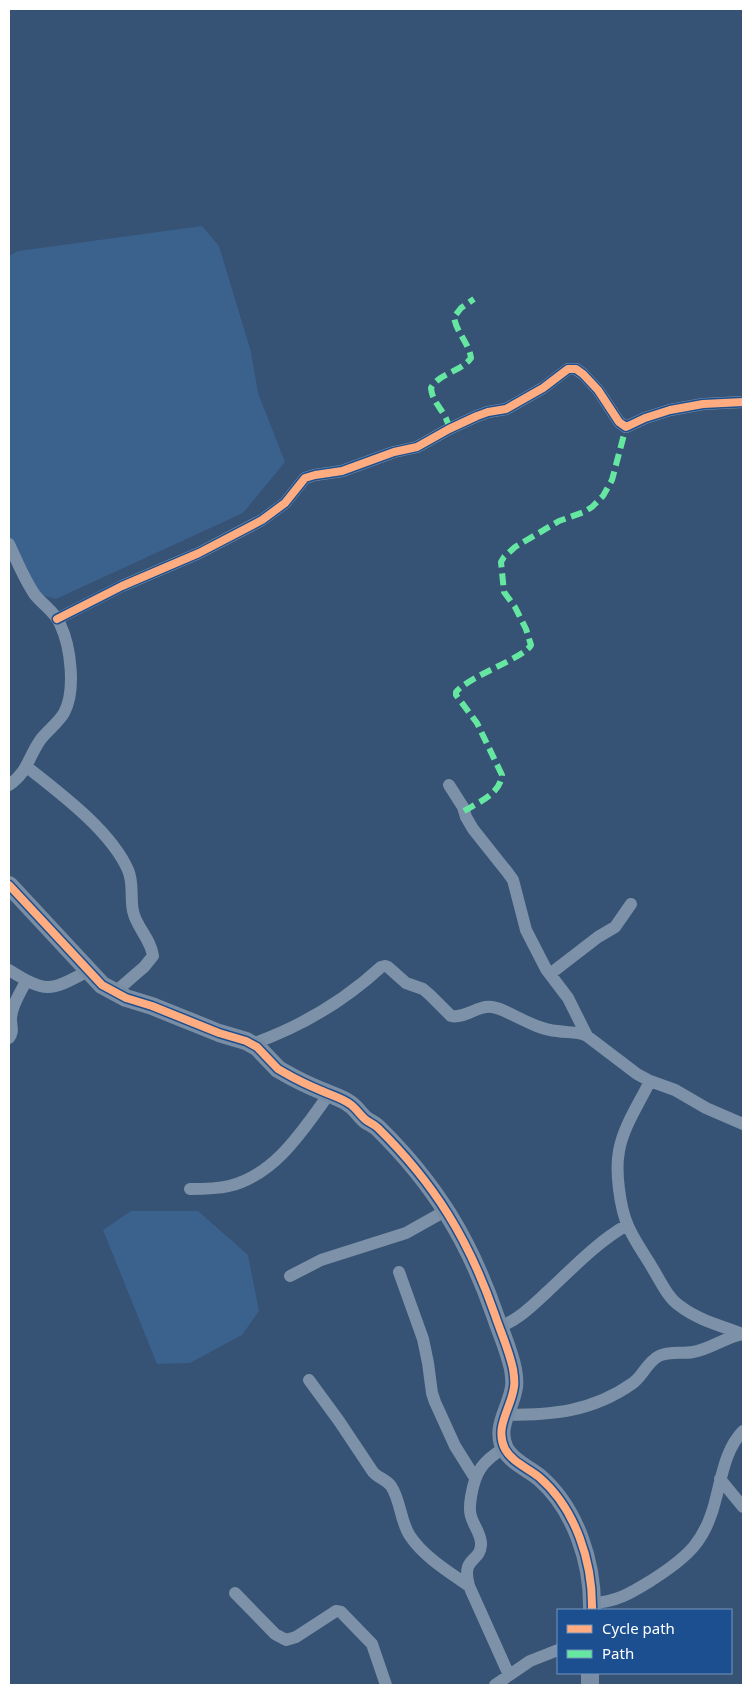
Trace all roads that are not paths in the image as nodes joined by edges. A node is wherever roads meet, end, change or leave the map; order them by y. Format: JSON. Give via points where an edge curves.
{"nodes":[{"id":1,"x":743,"y":402,"type":"edge"},
{"id":2,"x":9,"y":544,"type":"edge"},
{"id":3,"x":57,"y":619,"type":"junction"},
{"id":4,"x":27,"y":767,"type":"junction"},
{"id":5,"x":9,"y":785,"type":"edge"},
{"id":6,"x":449,"y":785,"type":"dead end"},
{"id":7,"x":9,"y":885,"type":"edge"},
{"id":8,"x":632,"y":904,"type":"dead end"},
{"id":9,"x":9,"y":970,"type":"edge"},
{"id":10,"x":88,"y":971,"type":"junction"},
{"id":11,"x":550,"y":974,"type":"junction"},
{"id":12,"x":26,"y":981,"type":"junction"},
{"id":13,"x":114,"y":993,"type":"junction"},
{"id":14,"x":587,"y":1036,"type":"junction"},
{"id":15,"x":9,"y":1038,"type":"edge"},
{"id":16,"x":252,"y":1044,"type":"junction"},
{"id":17,"x":650,"y":1082,"type":"junction"},
{"id":18,"x":329,"y":1094,"type":"junction"},
{"id":19,"x":743,"y":1124,"type":"edge"},
{"id":20,"x":190,"y":1189,"type":"dead end"},
{"id":21,"x":447,"y":1210,"type":"junction"},
{"id":22,"x":627,"y":1225,"type":"junction"},
{"id":23,"x":399,"y":1272,"type":"dead end"},
{"id":24,"x":290,"y":1276,"type":"dead end"},
{"id":25,"x":499,"y":1327,"type":"junction"},
{"id":26,"x":743,"y":1334,"type":"edge"},
{"id":27,"x":309,"y":1380,"type":"dead end"},
{"id":28,"x":505,"y":1415,"type":"junction"},
{"id":29,"x":743,"y":1431,"type":"edge"},
{"id":30,"x":504,"y":1448,"type":"junction"},
{"id":31,"x":475,"y":1478,"type":"junction"},
{"id":32,"x":720,"y":1480,"type":"junction"},
{"id":33,"x":743,"y":1507,"type":"edge"},
{"id":34,"x":469,"y":1586,"type":"junction"},
{"id":35,"x":235,"y":1593,"type":"dead end"},
{"id":36,"x":592,"y":1607,"type":"edge"},
{"id":37,"x":557,"y":1650,"type":"edge"},
{"id":38,"x":509,"y":1676,"type":"junction"},
{"id":39,"x":386,"y":1685,"type":"edge"},
{"id":40,"x":495,"y":1685,"type":"edge"}],
"edges":[{"from":1,"to":3,"type":"street","via":[[670,410],[626,427],[615,417],[590,380],[580,370],[572,368],[506,410],[477,416],[417,447],[342,471],[305,478],[286,503],[262,520]]},
{"from":2,"to":3,"type":"street","via":[[27,582]]},
{"from":3,"to":4,"type":"street","via":[[66,647],[72,690],[64,714],[36,746]]},
{"from":4,"to":5,"type":"street"},
{"from":4,"to":13,"type":"street","via":[[99,830],[128,870],[132,910],[153,956]]},
{"from":6,"to":11,"type":"street","via":[[473,829],[513,880],[526,930]]},
{"from":7,"to":10,"type":"street"},
{"from":8,"to":11,"type":"street","via":[[615,927]]},
{"from":9,"to":12,"type":"street"},
{"from":10,"to":12,"type":"street","via":[[48,988]]},
{"from":10,"to":13,"type":"street"},
{"from":11,"to":14,"type":"street","via":[[568,998]]},
{"from":12,"to":15,"type":"street","via":[[12,1013],[13,1029]]},
{"from":13,"to":16,"type":"street"},
{"from":14,"to":16,"type":"street","via":[[540,1027],[497,1008],[482,1008],[451,1016],[423,989],[406,983],[385,966],[313,1018]]},
{"from":14,"to":17,"type":"street"},
{"from":16,"to":18,"type":"street","via":[[278,1069]]},
{"from":17,"to":19,"type":"street","via":[[675,1090]]},
{"from":17,"to":22,"type":"street","via":[[625,1130],[617,1162]]},
{"from":18,"to":20,"type":"street","via":[[286,1151],[260,1172],[230,1186]]},
{"from":18,"to":21,"type":"street","via":[[348,1102],[378,1128]]},
{"from":21,"to":24,"type":"street","via":[[400,1236],[321,1260]]},
{"from":21,"to":25,"type":"street","via":[[474,1260]]},
{"from":22,"to":25,"type":"street","via":[[589,1254],[524,1313]]},
{"from":22,"to":26,"type":"street","via":[[679,1306]]},
{"from":23,"to":31,"type":"street","via":[[423,1339],[435,1402],[455,1446]]},
{"from":25,"to":28,"type":"street","via":[[515,1382]]},
{"from":26,"to":28,"type":"street","via":[[705,1350],[665,1353],[650,1362],[637,1380],[605,1400],[586,1407],[542,1415]]},
{"from":27,"to":34,"type":"street","via":[[376,1476],[389,1483],[405,1527],[414,1541]]},
{"from":28,"to":30,"type":"street","via":[[501,1426]]},
{"from":29,"to":32,"type":"street","via":[[733,1446]]},
{"from":30,"to":31,"type":"street","via":[[485,1462]]},
{"from":30,"to":36,"type":"street","via":[[549,1487],[568,1512],[588,1567]]},
{"from":31,"to":34,"type":"street","via":[[470,1506],[482,1542],[467,1567]]},
{"from":32,"to":33,"type":"street"},
{"from":32,"to":36,"type":"street","via":[[714,1509],[692,1551],[625,1596]]},
{"from":34,"to":38,"type":"street"},
{"from":35,"to":39,"type":"street","via":[[275,1634],[286,1640],[336,1611],[341,1612],[372,1644]]},
{"from":37,"to":38,"type":"street","via":[[530,1661]]},
{"from":38,"to":40,"type":"street"}]}
